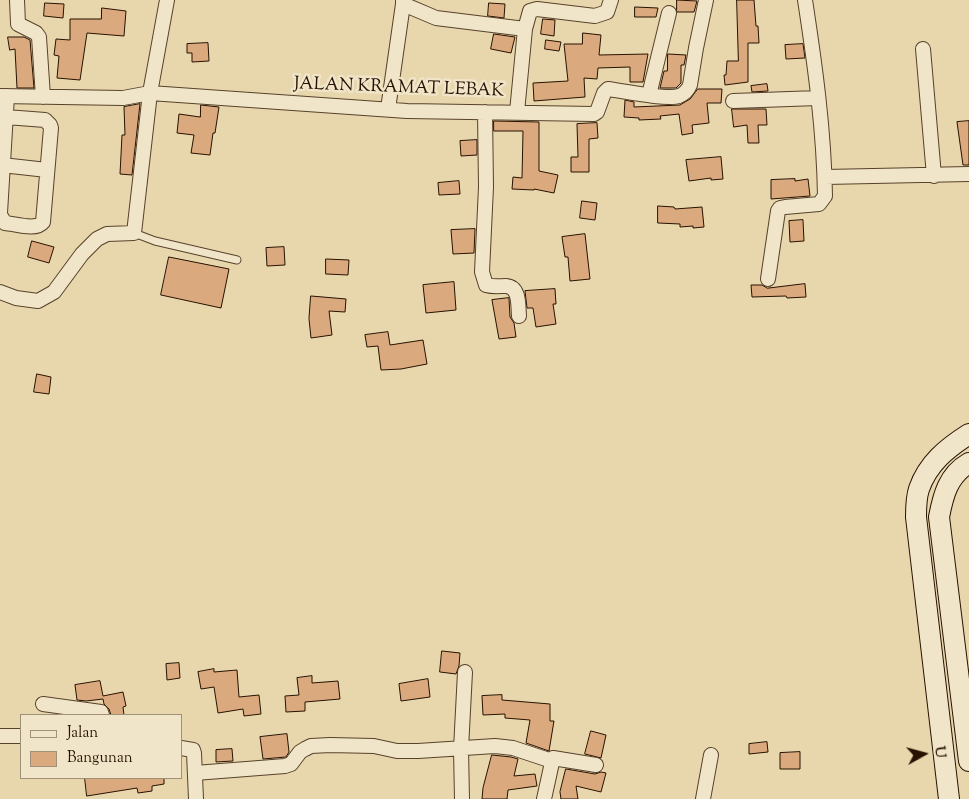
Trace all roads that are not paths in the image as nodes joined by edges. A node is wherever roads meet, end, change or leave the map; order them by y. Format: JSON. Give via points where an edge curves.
{"nodes":[{"id":1,"x":17,"y":0,"type":"edge"},
{"id":2,"x":611,"y":0,"type":"edge"},
{"id":3,"x":706,"y":0,"type":"edge"},
{"id":4,"x":805,"y":0,"type":"edge"},
{"id":5,"x":163,"y":1,"type":"edge"},
{"id":6,"x":403,"y":2,"type":"edge"},
{"id":7,"x":670,"y":13,"type":"dead end"},
{"id":8,"x":525,"y":29,"type":"junction"},
{"id":9,"x":923,"y":49,"type":"dead end"},
{"id":10,"x":150,"y":93,"type":"junction"},
{"id":11,"x":649,"y":95,"type":"junction"},
{"id":12,"x":4,"y":96,"type":"edge"},
{"id":13,"x":43,"y":97,"type":"junction"},
{"id":14,"x":818,"y":98,"type":"junction"},
{"id":15,"x":733,"y":101,"type":"dead end"},
{"id":16,"x":388,"y":110,"type":"junction"},
{"id":17,"x":486,"y":112,"type":"junction"},
{"id":18,"x":517,"y":112,"type":"junction"},
{"id":19,"x":6,"y":117,"type":"junction"},
{"id":20,"x":2,"y":165,"type":"junction"},
{"id":21,"x":47,"y":170,"type":"junction"},
{"id":22,"x":969,"y":174,"type":"edge"},
{"id":23,"x":825,"y":176,"type":"junction"},
{"id":24,"x":934,"y":176,"type":"junction"},
{"id":25,"x":0,"y":214,"type":"edge"},
{"id":26,"x":134,"y":233,"type":"junction"},
{"id":27,"x":237,"y":260,"type":"dead end"},
{"id":28,"x":768,"y":279,"type":"dead end"},
{"id":29,"x":0,"y":292,"type":"edge"},
{"id":30,"x":519,"y":316,"type":"dead end"},
{"id":31,"x":969,"y":434,"type":"edge"},
{"id":32,"x":969,"y":463,"type":"edge"},
{"id":33,"x":465,"y":672,"type":"dead end"},
{"id":34,"x":43,"y":704,"type":"dead end"},
{"id":35,"x":101,"y":714,"type":"edge"},
{"id":36,"x":964,"y":716,"type":"junction"},
{"id":37,"x":940,"y":719,"type":"junction"},
{"id":38,"x":0,"y":736,"type":"edge"},
{"id":39,"x":20,"y":736,"type":"edge"},
{"id":40,"x":182,"y":748,"type":"edge"},
{"id":41,"x":461,"y":749,"type":"junction"},
{"id":42,"x":711,"y":755,"type":"dead end"},
{"id":43,"x":552,"y":761,"type":"junction"},
{"id":44,"x":969,"y":761,"type":"edge"},
{"id":45,"x":596,"y":765,"type":"dead end"},
{"id":46,"x":195,"y":773,"type":"junction"},
{"id":47,"x":196,"y":799,"type":"edge"},
{"id":48,"x":462,"y":799,"type":"edge"},
{"id":49,"x":544,"y":799,"type":"edge"},
{"id":50,"x":704,"y":799,"type":"edge"},
{"id":51,"x":950,"y":799,"type":"edge"}],
"edges":[{"from":1,"to":13,"type":"street","via":[[18,24],[38,37]]},
{"from":2,"to":8,"type":"street","via":[[607,12],[595,16],[532,10]]},
{"from":3,"to":11,"type":"street","name":"JALAN KRAMAT LEBAK","via":[[688,90],[675,97]]},
{"from":4,"to":14,"type":"street"},
{"from":5,"to":10,"type":"street"},
{"from":6,"to":8,"type":"street","via":[[436,18]]},
{"from":6,"to":16,"type":"street"},
{"from":7,"to":11,"type":"street"},
{"from":8,"to":18,"type":"street"},
{"from":9,"to":24,"type":"street"},
{"from":10,"to":13,"type":"street","name":"JALAN KRAMAT LEBAK","via":[[123,98]]},
{"from":10,"to":16,"type":"street","name":"JALAN KRAMAT LEBAK"},
{"from":10,"to":26,"type":"street"},
{"from":11,"to":18,"type":"street","name":"JALAN KRAMAT LEBAK","via":[[608,89],[596,113]]},
{"from":12,"to":13,"type":"street","name":"JALAN KRAMAT LEBAK"},
{"from":12,"to":19,"type":"street"},
{"from":14,"to":15,"type":"street"},
{"from":14,"to":23,"type":"street"},
{"from":16,"to":17,"type":"street","name":"JALAN KRAMAT LEBAK"},
{"from":17,"to":18,"type":"street","name":"JALAN KRAMAT LEBAK"},
{"from":17,"to":30,"type":"street","via":[[482,272],[486,285],[515,289]]},
{"from":19,"to":20,"type":"street"},
{"from":19,"to":21,"type":"street","via":[[45,120],[50,125]]},
{"from":20,"to":21,"type":"street"},
{"from":20,"to":25,"type":"street"},
{"from":21,"to":25,"type":"street","via":[[42,225],[5,223]]},
{"from":22,"to":24,"type":"street"},
{"from":23,"to":24,"type":"street"},
{"from":23,"to":28,"type":"street","via":[[826,196],[819,204],[785,207],[778,211]]},
{"from":26,"to":27,"type":"lane"},
{"from":26,"to":29,"type":"street","via":[[107,234],[97,239],[54,292],[38,301]]},
{"from":31,"to":37,"type":"street","via":[[948,447],[932,464],[918,490],[916,508]]},
{"from":32,"to":36,"type":"street","via":[[954,476],[944,492],[939,517]]},
{"from":33,"to":41,"type":"street"},
{"from":34,"to":35,"type":"street"},
{"from":36,"to":37,"type":"street"},
{"from":36,"to":44,"type":"street"},
{"from":37,"to":51,"type":"street"},
{"from":38,"to":39,"type":"street"},
{"from":40,"to":46,"type":"street","via":[[193,750]]},
{"from":41,"to":43,"type":"street","via":[[500,746]]},
{"from":41,"to":46,"type":"street","via":[[397,751],[374,746],[311,746],[285,766]]},
{"from":41,"to":48,"type":"street"},
{"from":42,"to":50,"type":"street"},
{"from":43,"to":45,"type":"street","via":[[556,757]]},
{"from":43,"to":49,"type":"street"},
{"from":46,"to":47,"type":"street"}]}
